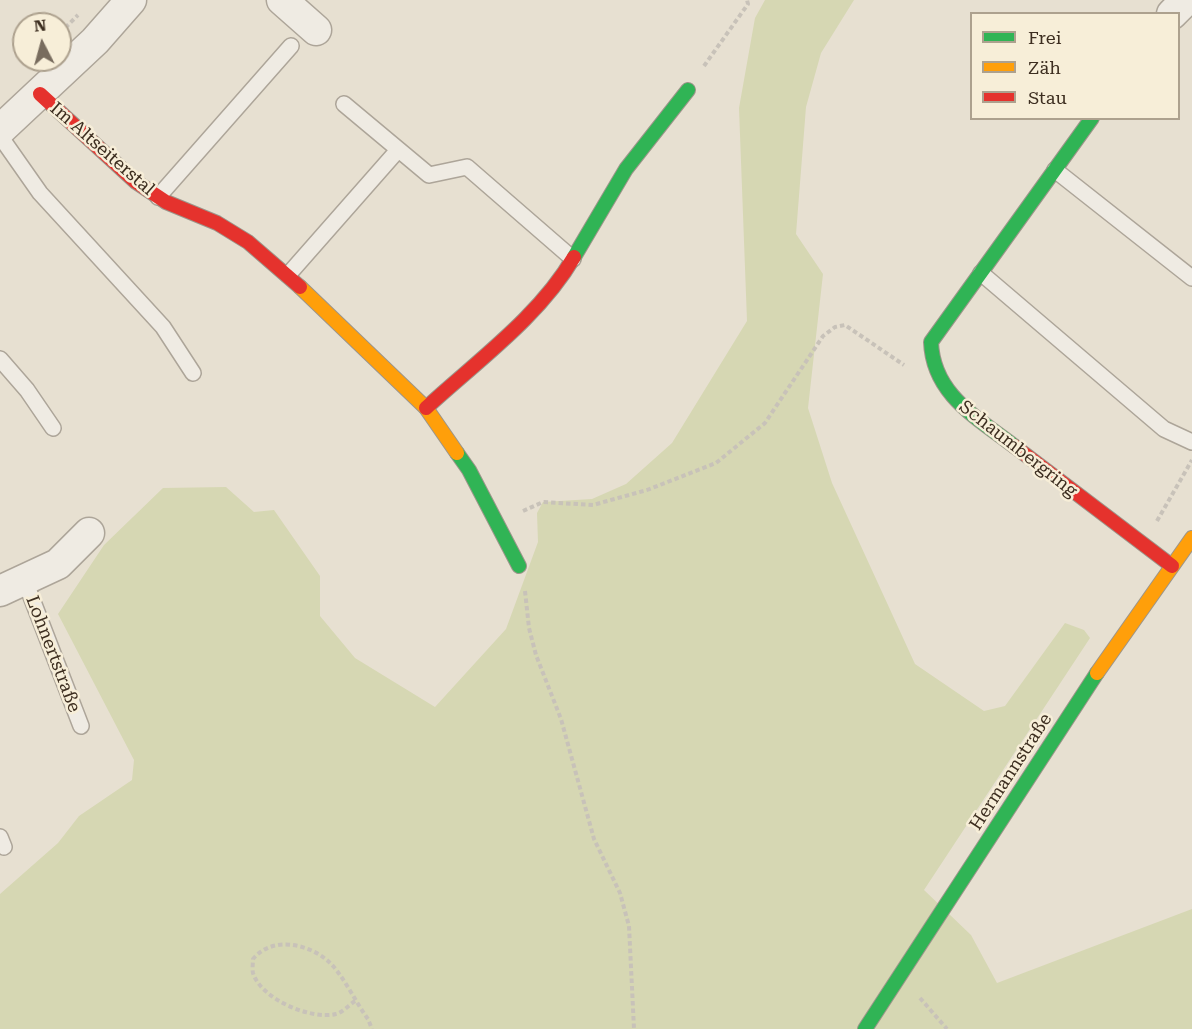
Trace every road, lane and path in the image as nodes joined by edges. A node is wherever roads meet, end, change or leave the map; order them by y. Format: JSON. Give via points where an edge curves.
{"nodes":[{"id":1,"x":131,"y":0,"type":"edge"},
{"id":2,"x":282,"y":0,"type":"edge"},
{"id":3,"x":747,"y":0,"type":"edge"},
{"id":4,"x":1186,"y":0,"type":"edge"},
{"id":5,"x":1174,"y":12,"type":"edge"},
{"id":6,"x":304,"y":38,"type":"joint"},
{"id":7,"x":688,"y":90,"type":"joint"},
{"id":8,"x":40,"y":94,"type":"junction"},
{"id":9,"x":344,"y":104,"type":"dead end"},
{"id":10,"x":1091,"y":120,"type":"edge"},
{"id":11,"x":0,"y":130,"type":"edge"},
{"id":12,"x":0,"y":136,"type":"edge"},
{"id":13,"x":398,"y":150,"type":"junction"},
{"id":14,"x":1054,"y":170,"type":"junction"},
{"id":15,"x":158,"y":197,"type":"junction"},
{"id":16,"x":573,"y":259,"type":"junction"},
{"id":17,"x":981,"y":273,"type":"junction"},
{"id":18,"x":288,"y":276,"type":"junction"},
{"id":19,"x":1192,"y":278,"type":"edge"},
{"id":20,"x":873,"y":346,"type":"dead end"},
{"id":21,"x":0,"y":359,"type":"edge"},
{"id":22,"x":193,"y":373,"type":"dead end"},
{"id":23,"x":426,"y":408,"type":"junction"},
{"id":24,"x":53,"y":428,"type":"dead end"},
{"id":25,"x":1192,"y":442,"type":"edge"},
{"id":26,"x":1192,"y":459,"type":"edge"},
{"id":27,"x":498,"y":522,"type":"junction"},
{"id":28,"x":89,"y":532,"type":"dead end"},
{"id":29,"x":1192,"y":538,"type":"edge"},
{"id":30,"x":1143,"y":544,"type":"junction"},
{"id":31,"x":519,"y":566,"type":"joint"},
{"id":32,"x":1172,"y":566,"type":"junction"},
{"id":33,"x":13,"y":586,"type":"edge"},
{"id":34,"x":81,"y":726,"type":"dead end"},
{"id":35,"x":894,"y":984,"type":"junction"},
{"id":36,"x":355,"y":1001,"type":"junction"},
{"id":37,"x":372,"y":1029,"type":"edge"},
{"id":38,"x":634,"y":1029,"type":"edge"},
{"id":39,"x":865,"y":1029,"type":"edge"},
{"id":40,"x":947,"y":1029,"type":"edge"}],
"edges":[{"from":1,"to":8,"type":"street","name":"Im Altseiterstal"},
{"from":2,"to":6,"type":"street"},
{"from":3,"to":7,"type":"path","via":[[748,4]]},
{"from":4,"to":5,"type":"street"},
{"from":6,"to":15,"type":"lane"},
{"from":7,"to":16,"type":"street","via":[[626,169]]},
{"from":8,"to":11,"type":"street","name":"Im Altseiterstal"},
{"from":8,"to":15,"type":"street","name":"Im Altseiterstal","via":[[135,182]]},
{"from":9,"to":13,"type":"lane"},
{"from":10,"to":14,"type":"street","name":"Schaumbergring"},
{"from":12,"to":22,"type":"lane","via":[[40,193],[163,327]]},
{"from":13,"to":16,"type":"lane","via":[[429,175],[467,167]]},
{"from":13,"to":18,"type":"lane"},
{"from":14,"to":17,"type":"street","name":"Schaumbergring"},
{"from":14,"to":19,"type":"lane"},
{"from":15,"to":18,"type":"street","name":"Im Altseiterstal","via":[[225,228]]},
{"from":16,"to":23,"type":"street","via":[[540,304]]},
{"from":17,"to":25,"type":"lane","via":[[1164,429]]},
{"from":17,"to":30,"type":"street","name":"Schaumbergring","via":[[932,342],[931,362],[939,381],[955,401]]},
{"from":18,"to":23,"type":"street","name":"Im Altseiterstal"},
{"from":20,"to":27,"type":"path","via":[[845,325],[835,327],[824,336],[765,423],[716,463],[647,490],[593,505],[543,502]]},
{"from":21,"to":24,"type":"lane"},
{"from":23,"to":27,"type":"street","name":"Im Altseiterstal","via":[[469,470]]},
{"from":26,"to":30,"type":"path"},
{"from":27,"to":31,"type":"street","name":"Im Altseiterstal"},
{"from":28,"to":33,"type":"street","name":"Lohnertstraße","via":[[58,564]]},
{"from":29,"to":32,"type":"street","name":"Hermannstraße"},
{"from":30,"to":32,"type":"street","name":"Schaumbergring"},
{"from":31,"to":38,"type":"path","via":[[536,655],[561,719],[594,839],[620,893],[629,926]]},
{"from":32,"to":35,"type":"street","name":"Hermannstraße"},
{"from":33,"to":34,"type":"lane","name":"Lohnertstraße"},
{"from":35,"to":39,"type":"street","name":"Hermannstraße"},
{"from":35,"to":40,"type":"path","via":[[923,1000]]},
{"from":36,"to":36,"type":"path","via":[[338,1014],[319,1015],[293,1008],[269,995],[253,973],[253,959],[262,948],[283,943],[311,950],[330,962]]},
{"from":36,"to":37,"type":"path"}]}
